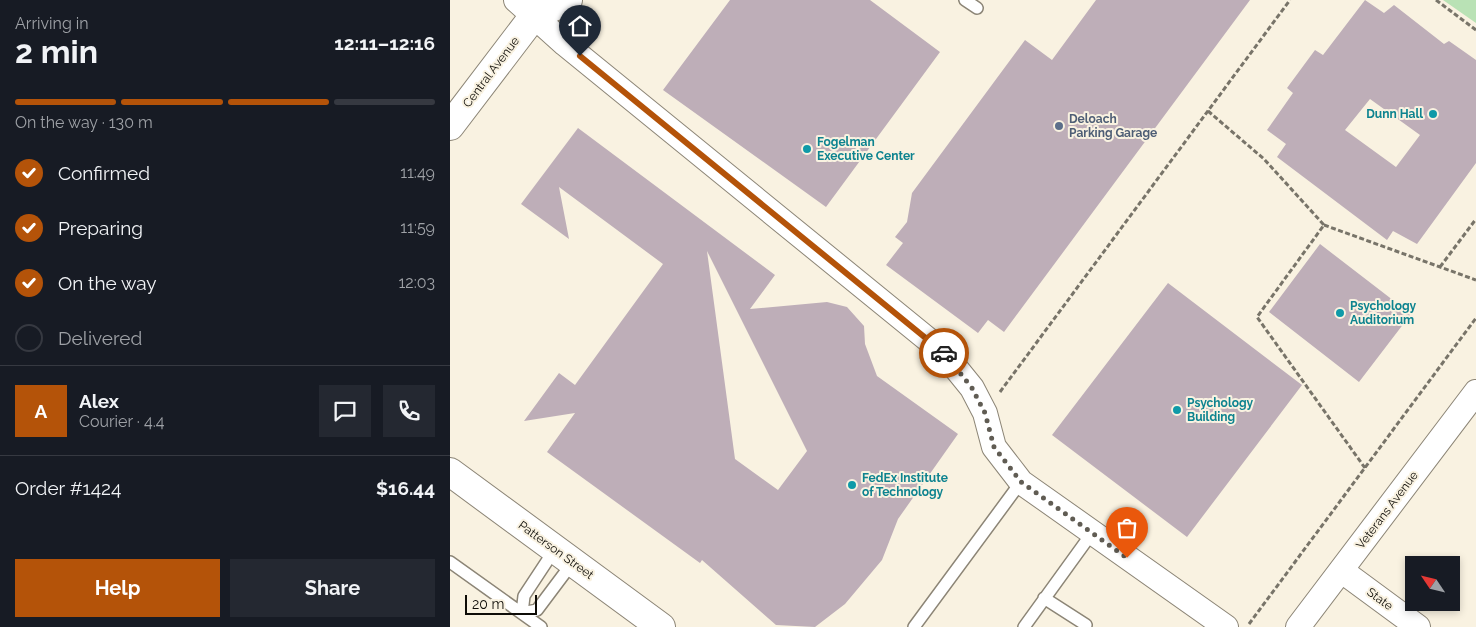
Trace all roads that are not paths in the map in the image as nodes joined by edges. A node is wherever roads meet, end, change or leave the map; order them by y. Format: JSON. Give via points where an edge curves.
{"nodes":[{"id":1,"x":568,"y":0,"type":"edge"},
{"id":2,"x":965,"y":0,"type":"edge"},
{"id":3,"x":529,"y":6,"type":"edge"},
{"id":4,"x":977,"y":8,"type":"dead end"},
{"id":5,"x":450,"y":126,"type":"edge"},
{"id":6,"x":1476,"y":392,"type":"edge"},
{"id":7,"x":450,"y":472,"type":"edge"},
{"id":8,"x":1021,"y":482,"type":"junction"},
{"id":9,"x":1092,"y":534,"type":"junction"},
{"id":10,"x":564,"y":556,"type":"junction"},
{"id":11,"x":450,"y":562,"type":"edge"},
{"id":12,"x":1342,"y":571,"type":"junction"},
{"id":13,"x":1044,"y":598,"type":"junction"},
{"id":14,"x":522,"y":613,"type":"junction"},
{"id":15,"x":1086,"y":625,"type":"dead end"},
{"id":16,"x":541,"y":627,"type":"edge"},
{"id":17,"x":661,"y":627,"type":"edge"},
{"id":18,"x":914,"y":627,"type":"edge"},
{"id":19,"x":1024,"y":627,"type":"edge"},
{"id":20,"x":1226,"y":627,"type":"edge"},
{"id":21,"x":1298,"y":627,"type":"edge"},
{"id":22,"x":1418,"y":627,"type":"edge"}],
"edges":[{"from":1,"to":3,"type":"street","name":"Central Avenue"},
{"from":2,"to":4,"type":"lane"},
{"from":3,"to":5,"type":"street","name":"Central Avenue"},
{"from":3,"to":8,"type":"street","via":[[942,351],[972,388],[985,413],[994,447]]},
{"from":6,"to":12,"type":"street","name":"Veterans Avenue"},
{"from":7,"to":10,"type":"street","name":"Patterson Street"},
{"from":8,"to":9,"type":"street"},
{"from":8,"to":18,"type":"lane"},
{"from":9,"to":13,"type":"lane"},
{"from":9,"to":20,"type":"street"},
{"from":10,"to":14,"type":"lane","via":[[524,596]]},
{"from":10,"to":14,"type":"lane","via":[[538,610]]},
{"from":10,"to":17,"type":"street","name":"Patterson Street"},
{"from":11,"to":14,"type":"lane"},
{"from":12,"to":21,"type":"street","name":"Veterans Avenue"},
{"from":12,"to":22,"type":"street","name":"State"},
{"from":13,"to":15,"type":"lane"},
{"from":13,"to":19,"type":"lane"},
{"from":14,"to":16,"type":"lane"}]}
